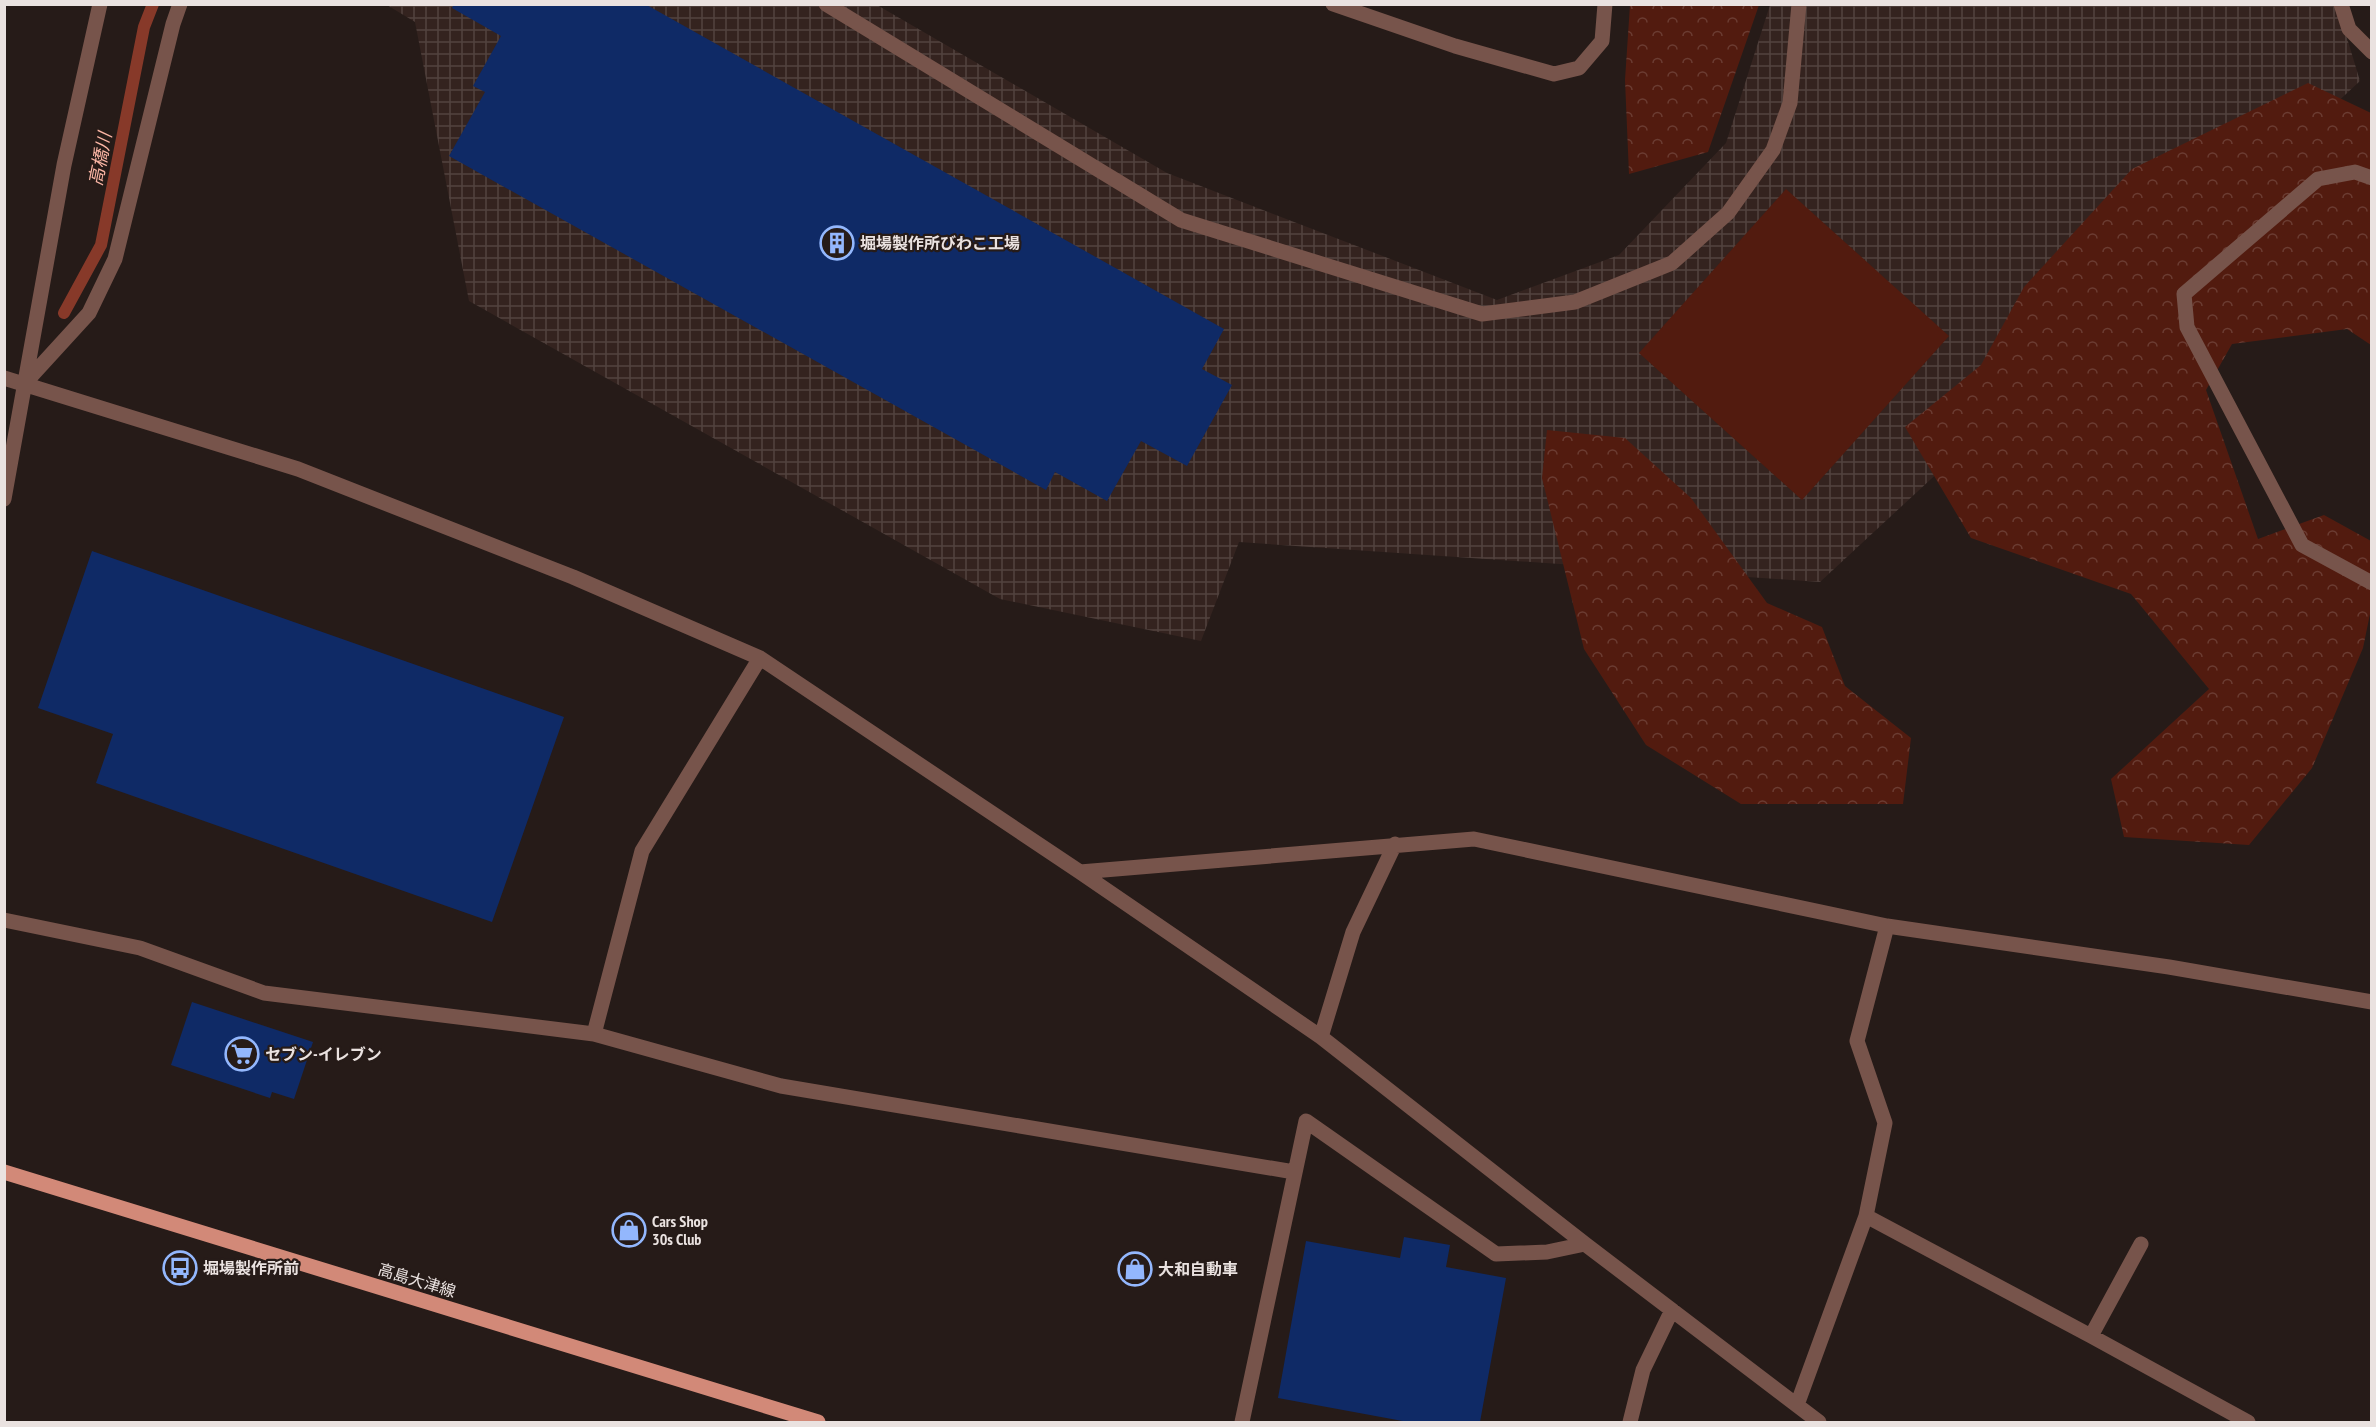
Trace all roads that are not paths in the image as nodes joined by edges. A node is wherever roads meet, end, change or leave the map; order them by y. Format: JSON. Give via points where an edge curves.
{"nodes":[{"id":1,"x":100,"y":4,"type":"edge"},
{"id":2,"x":180,"y":4,"type":"edge"},
{"id":3,"x":1333,"y":4,"type":"edge"},
{"id":4,"x":1605,"y":4,"type":"edge"},
{"id":5,"x":1799,"y":4,"type":"edge"},
{"id":6,"x":2341,"y":4,"type":"edge"},
{"id":7,"x":833,"y":7,"type":"edge"},
{"id":8,"x":2372,"y":52,"type":"edge"},
{"id":9,"x":2372,"y":178,"type":"edge"},
{"id":10,"x":4,"y":378,"type":"edge"},
{"id":11,"x":25,"y":383,"type":"junction"},
{"id":12,"x":4,"y":499,"type":"edge"},
{"id":13,"x":2372,"y":583,"type":"edge"},
{"id":14,"x":760,"y":658,"type":"junction"},
{"id":15,"x":1395,"y":844,"type":"junction"},
{"id":16,"x":1080,"y":872,"type":"junction"},
{"id":17,"x":4,"y":920,"type":"edge"},
{"id":18,"x":1887,"y":926,"type":"junction"},
{"id":19,"x":2372,"y":1002,"type":"edge"},
{"id":20,"x":594,"y":1034,"type":"junction"},
{"id":21,"x":1321,"y":1037,"type":"junction"},
{"id":22,"x":4,"y":1172,"type":"edge"},
{"id":23,"x":1294,"y":1172,"type":"junction"},
{"id":24,"x":1866,"y":1216,"type":"junction"},
{"id":25,"x":1586,"y":1244,"type":"junction"},
{"id":26,"x":2141,"y":1244,"type":"dead end"},
{"id":27,"x":1672,"y":1310,"type":"junction"},
{"id":28,"x":2091,"y":1336,"type":"junction"},
{"id":29,"x":1797,"y":1406,"type":"junction"},
{"id":30,"x":818,"y":1422,"type":"edge"},
{"id":31,"x":1242,"y":1422,"type":"edge"},
{"id":32,"x":1629,"y":1422,"type":"edge"},
{"id":33,"x":1820,"y":1422,"type":"edge"},
{"id":34,"x":2248,"y":1422,"type":"edge"}],
"edges":[{"from":1,"to":11,"type":"street","via":[[64,165]]},
{"from":2,"to":11,"type":"street","via":[[115,259],[89,314]]},
{"from":3,"to":4,"type":"street","via":[[1455,46],[1554,74],[1579,68],[1602,41]]},
{"from":5,"to":7,"type":"street","via":[[1790,103],[1773,150],[1728,213],[1672,263],[1575,302],[1482,314],[1181,220]]},
{"from":6,"to":8,"type":"street","via":[[2349,29]]},
{"from":9,"to":13,"type":"street","via":[[2355,172],[2318,179],[2184,294],[2187,327],[2302,545]]},
{"from":10,"to":11,"type":"street"},
{"from":11,"to":12,"type":"street"},
{"from":11,"to":14,"type":"street","via":[[298,469],[573,577]]},
{"from":14,"to":16,"type":"street"},
{"from":14,"to":20,"type":"street","via":[[642,851]]},
{"from":15,"to":16,"type":"street"},
{"from":15,"to":18,"type":"street","via":[[1474,839]]},
{"from":15,"to":21,"type":"street","via":[[1353,932]]},
{"from":16,"to":21,"type":"street"},
{"from":17,"to":20,"type":"street","via":[[140,948],[264,993]]},
{"from":18,"to":19,"type":"street","via":[[2169,967]]},
{"from":18,"to":24,"type":"street","via":[[1857,1041],[1885,1123]]},
{"from":20,"to":23,"type":"street","via":[[781,1086]]},
{"from":21,"to":25,"type":"street"},
{"from":22,"to":30,"type":"main road","name":"高島大津線"},
{"from":23,"to":25,"type":"street","via":[[1306,1121],[1496,1254],[1547,1252]]},
{"from":23,"to":31,"type":"street"},
{"from":24,"to":28,"type":"street"},
{"from":24,"to":29,"type":"street"},
{"from":25,"to":27,"type":"street"},
{"from":26,"to":28,"type":"street"},
{"from":27,"to":29,"type":"street"},
{"from":27,"to":32,"type":"street","via":[[1643,1370]]},
{"from":28,"to":34,"type":"street"},
{"from":29,"to":33,"type":"street"}]}
